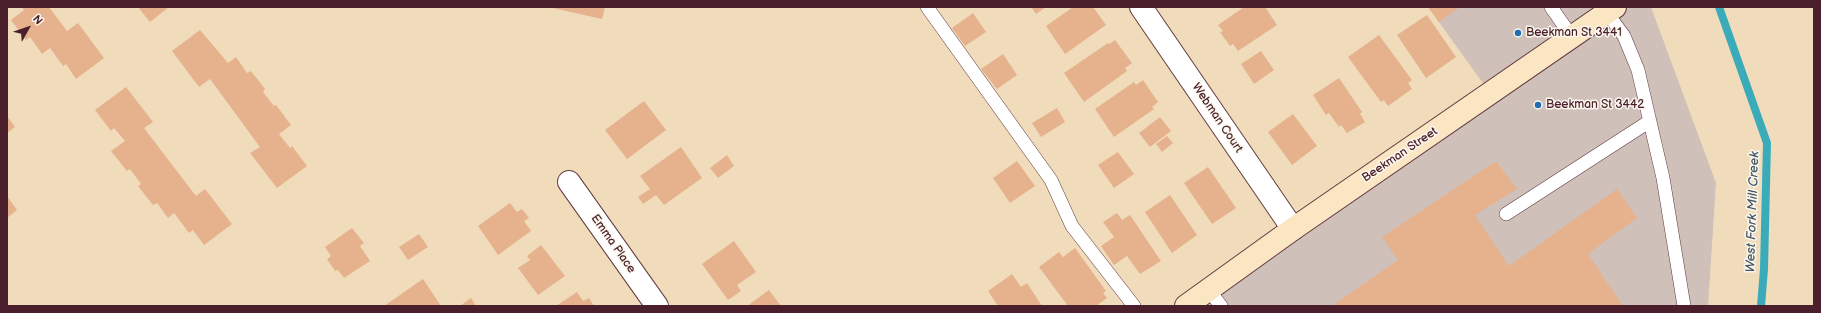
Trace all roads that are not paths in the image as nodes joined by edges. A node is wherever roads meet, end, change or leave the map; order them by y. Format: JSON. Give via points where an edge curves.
{"nodes":[{"id":1,"x":927,"y":7,"type":"edge"},
{"id":2,"x":1140,"y":7,"type":"edge"},
{"id":3,"x":1551,"y":7,"type":"edge"},
{"id":4,"x":1611,"y":10,"type":"edge"},
{"id":5,"x":1572,"y":37,"type":"junction"},
{"id":6,"x":1650,"y":121,"type":"junction"},
{"id":7,"x":569,"y":182,"type":"dead end"},
{"id":8,"x":1506,"y":214,"type":"dead end"},
{"id":9,"x":1292,"y":229,"type":"junction"},
{"id":10,"x":1215,"y":298,"type":"edge"},
{"id":11,"x":657,"y":306,"type":"edge"},
{"id":12,"x":1134,"y":306,"type":"edge"},
{"id":13,"x":1186,"y":306,"type":"edge"},
{"id":14,"x":1684,"y":306,"type":"edge"}],
"edges":[{"from":1,"to":12,"type":"lane","via":[[1051,180],[1072,226]]},
{"from":2,"to":9,"type":"street","name":"Webman Court"},
{"from":3,"to":5,"type":"lane"},
{"from":4,"to":5,"type":"main road","name":"Beekman Street"},
{"from":4,"to":6,"type":"lane","via":[[1638,70]]},
{"from":5,"to":9,"type":"main road","name":"Beekman Street"},
{"from":6,"to":8,"type":"lane"},
{"from":6,"to":14,"type":"lane","via":[[1663,178]]},
{"from":7,"to":11,"type":"street","name":"Emma Place"},
{"from":9,"to":10,"type":"main road","name":"Beekman Street"},
{"from":10,"to":13,"type":"main road","name":"Beekman Street"}]}
